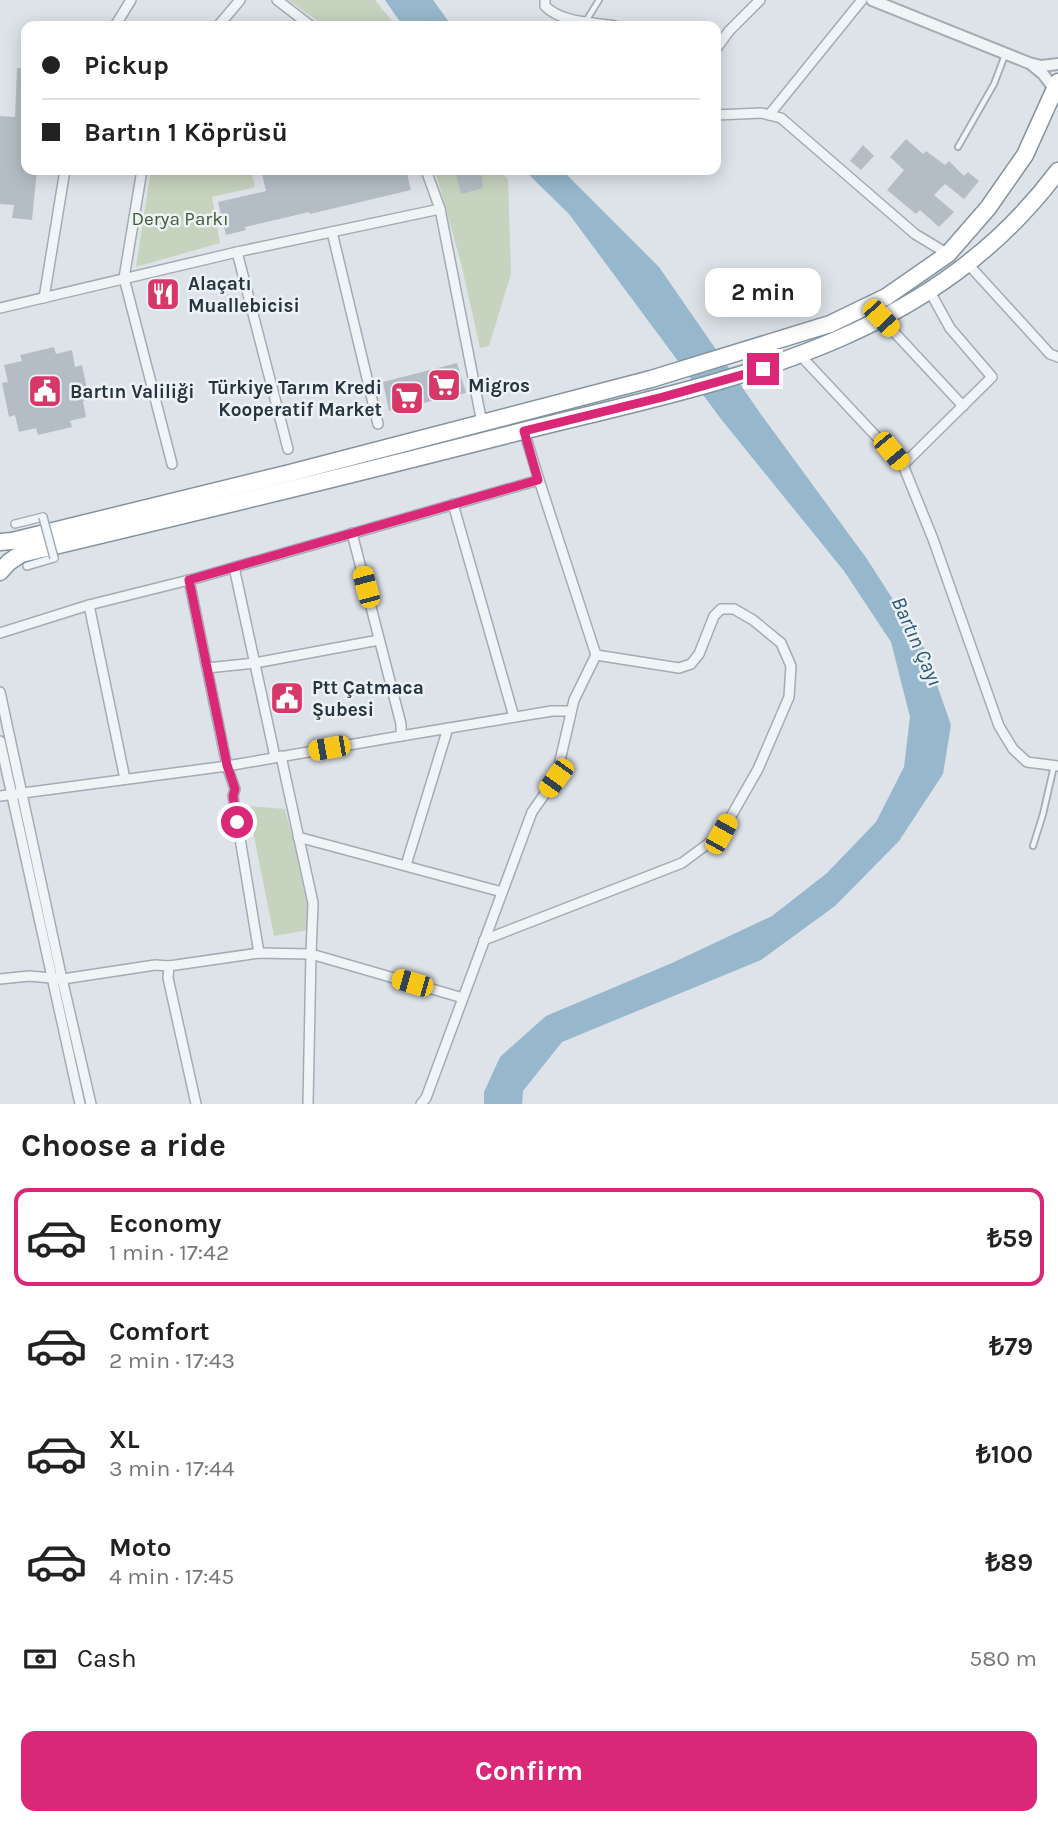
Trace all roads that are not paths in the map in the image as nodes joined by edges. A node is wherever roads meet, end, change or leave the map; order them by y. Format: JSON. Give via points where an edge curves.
{"nodes":[{"id":1,"x":131,"y":0,"type":"edge"},
{"id":2,"x":240,"y":0,"type":"edge"},
{"id":3,"x":277,"y":0,"type":"edge"},
{"id":4,"x":545,"y":0,"type":"edge"},
{"id":5,"x":599,"y":0,"type":"edge"},
{"id":6,"x":760,"y":0,"type":"edge"},
{"id":7,"x":862,"y":0,"type":"edge"},
{"id":8,"x":872,"y":0,"type":"edge"},
{"id":9,"x":117,"y":21,"type":"edge"},
{"id":10,"x":222,"y":21,"type":"edge"},
{"id":11,"x":304,"y":21,"type":"edge"},
{"id":12,"x":586,"y":21,"type":"joint"},
{"id":13,"x":721,"y":42,"type":"edge"},
{"id":14,"x":1006,"y":54,"type":"junction"},
{"id":15,"x":1029,"y":63,"type":"junction"},
{"id":16,"x":1058,"y":64,"type":"edge"},
{"id":17,"x":1057,"y":88,"type":"edge"},
{"id":18,"x":721,"y":115,"type":"edge"},
{"id":19,"x":769,"y":115,"type":"junction"},
{"id":20,"x":958,"y":147,"type":"dead end"},
{"id":21,"x":1058,"y":171,"type":"edge"},
{"id":22,"x":64,"y":175,"type":"edge"},
{"id":23,"x":141,"y":175,"type":"edge"},
{"id":24,"x":428,"y":175,"type":"edge"},
{"id":25,"x":440,"y":209,"type":"junction"},
{"id":26,"x":332,"y":232,"type":"junction"},
{"id":27,"x":237,"y":252,"type":"junction"},
{"id":28,"x":948,"y":254,"type":"junction"},
{"id":29,"x":968,"y":264,"type":"junction"},
{"id":30,"x":124,"y":278,"type":"junction"},
{"id":31,"x":929,"y":290,"type":"junction"},
{"id":32,"x":44,"y":298,"type":"junction"},
{"id":33,"x":0,"y":308,"type":"edge"},
{"id":34,"x":881,"y":318,"type":"junction"},
{"id":35,"x":800,"y":355,"type":"junction"},
{"id":36,"x":1058,"y":357,"type":"edge"},
{"id":37,"x":963,"y":406,"type":"junction"},
{"id":38,"x":482,"y":423,"type":"junction"},
{"id":39,"x":379,"y":424,"type":"dead end"},
{"id":40,"x":524,"y":431,"type":"junction"},
{"id":41,"x":288,"y":449,"type":"dead end"},
{"id":42,"x":172,"y":464,"type":"dead end"},
{"id":43,"x":903,"y":465,"type":"junction"},
{"id":44,"x":538,"y":480,"type":"junction"},
{"id":45,"x":453,"y":504,"type":"junction"},
{"id":46,"x":15,"y":524,"type":"dead end"},
{"id":47,"x":352,"y":533,"type":"junction"},
{"id":48,"x":0,"y":542,"type":"edge"},
{"id":49,"x":0,"y":562,"type":"edge"},
{"id":50,"x":27,"y":566,"type":"dead end"},
{"id":51,"x":234,"y":567,"type":"junction"},
{"id":52,"x":0,"y":573,"type":"edge"},
{"id":53,"x":189,"y":580,"type":"junction"},
{"id":54,"x":89,"y":605,"type":"junction"},
{"id":55,"x":0,"y":633,"type":"edge"},
{"id":56,"x":379,"y":640,"type":"junction"},
{"id":57,"x":596,"y":654,"type":"junction"},
{"id":58,"x":255,"y":663,"type":"junction"},
{"id":59,"x":207,"y":668,"type":"junction"},
{"id":60,"x":0,"y":692,"type":"edge"},
{"id":61,"x":572,"y":711,"type":"junction"},
{"id":62,"x":514,"y":717,"type":"junction"},
{"id":63,"x":4,"y":728,"type":"edge"},
{"id":64,"x":448,"y":728,"type":"junction"},
{"id":65,"x":401,"y":736,"type":"junction"},
{"id":66,"x":0,"y":741,"type":"edge"},
{"id":67,"x":278,"y":757,"type":"junction"},
{"id":68,"x":227,"y":765,"type":"junction"},
{"id":69,"x":1056,"y":765,"type":"edge"},
{"id":70,"x":125,"y":779,"type":"junction"},
{"id":71,"x":23,"y":793,"type":"junction"},
{"id":72,"x":12,"y":794,"type":"junction"},
{"id":73,"x":0,"y":796,"type":"edge"},
{"id":74,"x":298,"y":837,"type":"junction"},
{"id":75,"x":1032,"y":846,"type":"dead end"},
{"id":76,"x":406,"y":865,"type":"junction"},
{"id":77,"x":502,"y":892,"type":"junction"},
{"id":78,"x":484,"y":940,"type":"junction"},
{"id":79,"x":259,"y":953,"type":"junction"},
{"id":80,"x":311,"y":954,"type":"junction"},
{"id":81,"x":169,"y":966,"type":"junction"},
{"id":82,"x":0,"y":979,"type":"edge"},
{"id":83,"x":58,"y":979,"type":"junction"},
{"id":84,"x":463,"y":998,"type":"junction"},
{"id":85,"x":79,"y":1104,"type":"edge"},
{"id":86,"x":91,"y":1104,"type":"edge"},
{"id":87,"x":196,"y":1104,"type":"edge"},
{"id":88,"x":308,"y":1104,"type":"edge"},
{"id":89,"x":421,"y":1104,"type":"edge"}],
"edges":[{"from":1,"to":9,"type":"street"},
{"from":2,"to":10,"type":"street"},
{"from":3,"to":11,"type":"street"},
{"from":4,"to":12,"type":"street","via":[[552,13]]},
{"from":5,"to":12,"type":"lane"},
{"from":6,"to":13,"type":"street"},
{"from":7,"to":19,"type":"street"},
{"from":8,"to":14,"type":"street"},
{"from":14,"to":15,"type":"street"},
{"from":14,"to":20,"type":"lane"},
{"from":15,"to":16,"type":"street"},
{"from":15,"to":17,"type":"street"},
{"from":17,"to":28,"type":"highway","via":[[1025,155]]},
{"from":18,"to":19,"type":"street"},
{"from":19,"to":28,"type":"street","via":[[781,118],[915,234]]},
{"from":21,"to":29,"type":"highway","via":[[1024,214]]},
{"from":22,"to":32,"type":"street"},
{"from":23,"to":30,"type":"street"},
{"from":24,"to":25,"type":"street"},
{"from":25,"to":26,"type":"street"},
{"from":25,"to":38,"type":"street"},
{"from":26,"to":27,"type":"street"},
{"from":26,"to":39,"type":"street"},
{"from":27,"to":30,"type":"street"},
{"from":27,"to":41,"type":"street"},
{"from":28,"to":38,"type":"highway","via":[[886,297],[830,324],[651,379]]},
{"from":29,"to":31,"type":"highway"},
{"from":29,"to":36,"type":"street","via":[[1050,354]]},
{"from":30,"to":32,"type":"street"},
{"from":30,"to":42,"type":"street"},
{"from":31,"to":34,"type":"highway"},
{"from":31,"to":37,"type":"street","via":[[950,328],[992,377]]},
{"from":32,"to":33,"type":"street"},
{"from":34,"to":35,"type":"highway"},
{"from":34,"to":37,"type":"street"},
{"from":35,"to":40,"type":"highway","via":[[663,397]]},
{"from":35,"to":43,"type":"street"},
{"from":37,"to":43,"type":"street"},
{"from":38,"to":48,"type":"highway"},
{"from":40,"to":44,"type":"street"},
{"from":40,"to":52,"type":"highway","via":[[21,554]]},
{"from":43,"to":69,"type":"street","via":[[1003,734],[1027,762]]},
{"from":44,"to":45,"type":"street"},
{"from":44,"to":57,"type":"street"},
{"from":45,"to":47,"type":"street"},
{"from":45,"to":62,"type":"street"},
{"from":46,"to":50,"type":"street","bridge":true,"via":[[43,517],[54,558]]},
{"from":47,"to":51,"type":"street"},
{"from":47,"to":56,"type":"street"},
{"from":49,"to":52,"type":"highway"},
{"from":51,"to":53,"type":"street"},
{"from":51,"to":58,"type":"street"},
{"from":53,"to":54,"type":"street"},
{"from":53,"to":59,"type":"street"},
{"from":54,"to":55,"type":"street"},
{"from":54,"to":70,"type":"street"},
{"from":56,"to":58,"type":"street"},
{"from":56,"to":65,"type":"street"},
{"from":57,"to":61,"type":"street"},
{"from":57,"to":78,"type":"street","via":[[680,668],[699,654],[713,615],[721,609],[734,609],[781,643],[791,666],[789,697],[758,769],[721,834],[682,863]]},
{"from":58,"to":59,"type":"street"},
{"from":58,"to":67,"type":"street"},
{"from":59,"to":68,"type":"street"},
{"from":60,"to":63,"type":"street"},
{"from":61,"to":62,"type":"street"},
{"from":61,"to":77,"type":"street","via":[[556,778],[532,812]]},
{"from":62,"to":64,"type":"street"},
{"from":63,"to":71,"type":"street"},
{"from":64,"to":65,"type":"street"},
{"from":64,"to":76,"type":"street"},
{"from":65,"to":67,"type":"street"},
{"from":66,"to":72,"type":"street"},
{"from":67,"to":68,"type":"street"},
{"from":67,"to":74,"type":"street"},
{"from":68,"to":70,"type":"street"},
{"from":68,"to":79,"type":"street","via":[[235,789]]},
{"from":69,"to":75,"type":"lane"},
{"from":70,"to":71,"type":"street"},
{"from":71,"to":72,"type":"street"},
{"from":71,"to":83,"type":"street"},
{"from":72,"to":73,"type":"street"},
{"from":72,"to":83,"type":"street"},
{"from":74,"to":76,"type":"street"},
{"from":74,"to":80,"type":"street","via":[[313,903]]},
{"from":76,"to":77,"type":"street"},
{"from":77,"to":78,"type":"street"},
{"from":78,"to":84,"type":"street"},
{"from":79,"to":80,"type":"street"},
{"from":79,"to":81,"type":"street"},
{"from":80,"to":84,"type":"street"},
{"from":80,"to":88,"type":"street"},
{"from":81,"to":83,"type":"street"},
{"from":81,"to":87,"type":"street"},
{"from":82,"to":83,"type":"street"},
{"from":83,"to":85,"type":"street"},
{"from":83,"to":86,"type":"street"},
{"from":84,"to":89,"type":"street"}]}
